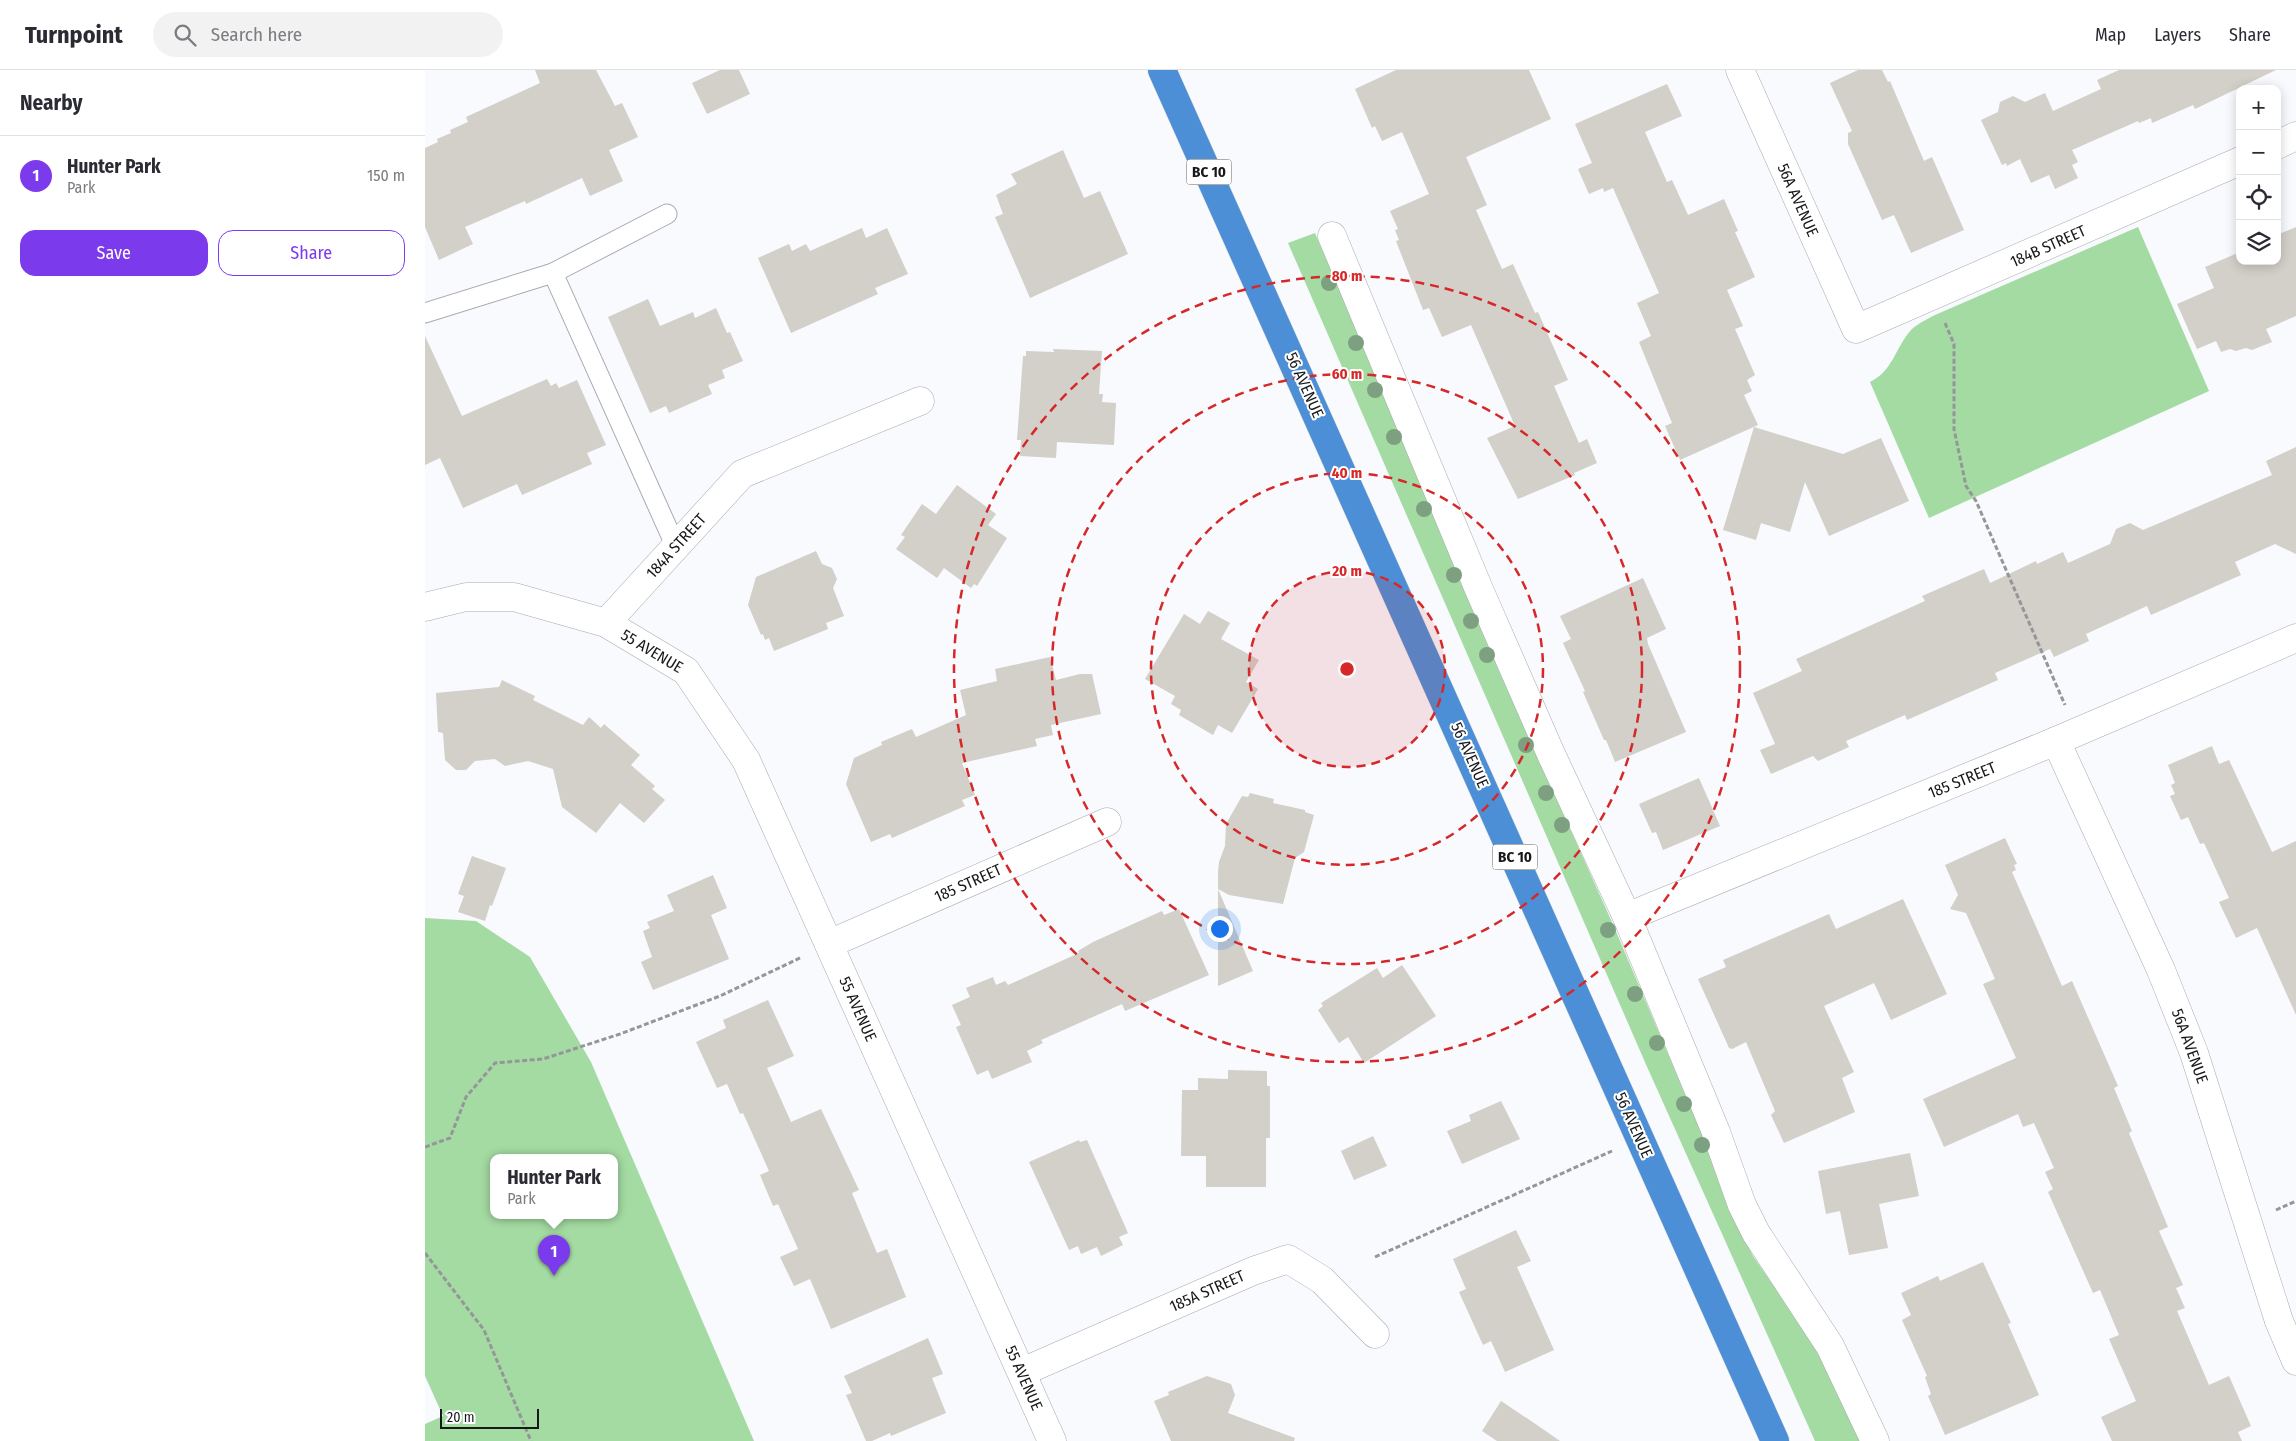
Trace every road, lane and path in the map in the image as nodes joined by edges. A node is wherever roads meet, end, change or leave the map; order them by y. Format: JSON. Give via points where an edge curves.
{"nodes":[{"id":1,"x":1162,"y":70,"type":"edge"},
{"id":2,"x":1739,"y":70,"type":"edge"},
{"id":3,"x":2296,"y":136,"type":"edge"},
{"id":4,"x":2281,"y":142,"type":"edge"},
{"id":5,"x":2236,"y":163,"type":"edge"},
{"id":6,"x":667,"y":214,"type":"dead end"},
{"id":7,"x":1332,"y":236,"type":"dead end"},
{"id":8,"x":553,"y":273,"type":"junction"},
{"id":9,"x":425,"y":313,"type":"edge"},
{"id":10,"x":1944,"y":320,"type":"dead end"},
{"id":11,"x":1856,"y":329,"type":"joint"},
{"id":12,"x":920,"y":401,"type":"dead end"},
{"id":13,"x":676,"y":546,"type":"junction"},
{"id":14,"x":425,"y":607,"type":"edge"},
{"id":15,"x":606,"y":623,"type":"junction"},
{"id":16,"x":2296,"y":638,"type":"edge"},
{"id":17,"x":2065,"y":706,"type":"dead end"},
{"id":18,"x":2056,"y":741,"type":"junction"},
{"id":19,"x":1107,"y":822,"type":"dead end"},
{"id":20,"x":1627,"y":917,"type":"junction"},
{"id":21,"x":829,"y":944,"type":"junction"},
{"id":22,"x":803,"y":956,"type":"dead end"},
{"id":23,"x":1640,"y":1138,"type":"junction"},
{"id":24,"x":425,"y":1147,"type":"edge"},
{"id":25,"x":2296,"y":1201,"type":"edge"},
{"id":26,"x":2273,"y":1211,"type":"dead end"},
{"id":27,"x":425,"y":1253,"type":"edge"},
{"id":28,"x":1375,"y":1257,"type":"dead end"},
{"id":29,"x":1375,"y":1334,"type":"dead end"},
{"id":30,"x":2296,"y":1361,"type":"edge"},
{"id":31,"x":1022,"y":1372,"type":"junction"},
{"id":32,"x":531,"y":1441,"type":"edge"},
{"id":33,"x":1053,"y":1441,"type":"edge"},
{"id":34,"x":1775,"y":1441,"type":"edge"},
{"id":35,"x":1875,"y":1441,"type":"edge"}],
"edges":[{"from":1,"to":23,"type":"highway","name":"56 AVENUE","number":"BC 10"},
{"from":2,"to":11,"type":"street","name":"56A AVENUE"},
{"from":3,"to":4,"type":"street"},
{"from":5,"to":11,"type":"street","name":"184B STREET"},
{"from":6,"to":8,"type":"lane"},
{"from":7,"to":20,"type":"street","via":[[1478,587]]},
{"from":8,"to":9,"type":"lane"},
{"from":8,"to":13,"type":"lane"},
{"from":10,"to":17,"type":"path","via":[[1954,344],[1954,429],[1967,486]]},
{"from":12,"to":13,"type":"street","name":"184A STREET","via":[[742,474]]},
{"from":13,"to":15,"type":"street","name":"184A STREET"},
{"from":14,"to":15,"type":"street","via":[[466,597],[514,597]]},
{"from":15,"to":21,"type":"street","name":"55 AVENUE","via":[[686,671],[746,760]]},
{"from":16,"to":18,"type":"street","name":"185 STREET"},
{"from":18,"to":20,"type":"street","name":"185 STREET"},
{"from":18,"to":30,"type":"street","name":"56A AVENUE","via":[[2158,962],[2195,1053],[2279,1321]]},
{"from":19,"to":21,"type":"street","name":"185 STREET"},
{"from":20,"to":35,"type":"street","via":[[1716,1132],[1742,1205],[1756,1233],[1830,1346]]},
{"from":21,"to":31,"type":"street","name":"55 AVENUE"},
{"from":22,"to":24,"type":"path","via":[[720,996],[620,1034],[543,1059],[495,1063],[466,1097],[450,1138]]},
{"from":23,"to":28,"type":"path"},
{"from":23,"to":34,"type":"highway","name":"56 AVENUE","number":"BC 10"},
{"from":25,"to":26,"type":"path"},
{"from":27,"to":32,"type":"path","via":[[484,1330]]},
{"from":29,"to":31,"type":"street","name":"185A STREET","via":[[1322,1280],[1288,1259]]},
{"from":31,"to":33,"type":"street","name":"55 AVENUE"}]}
